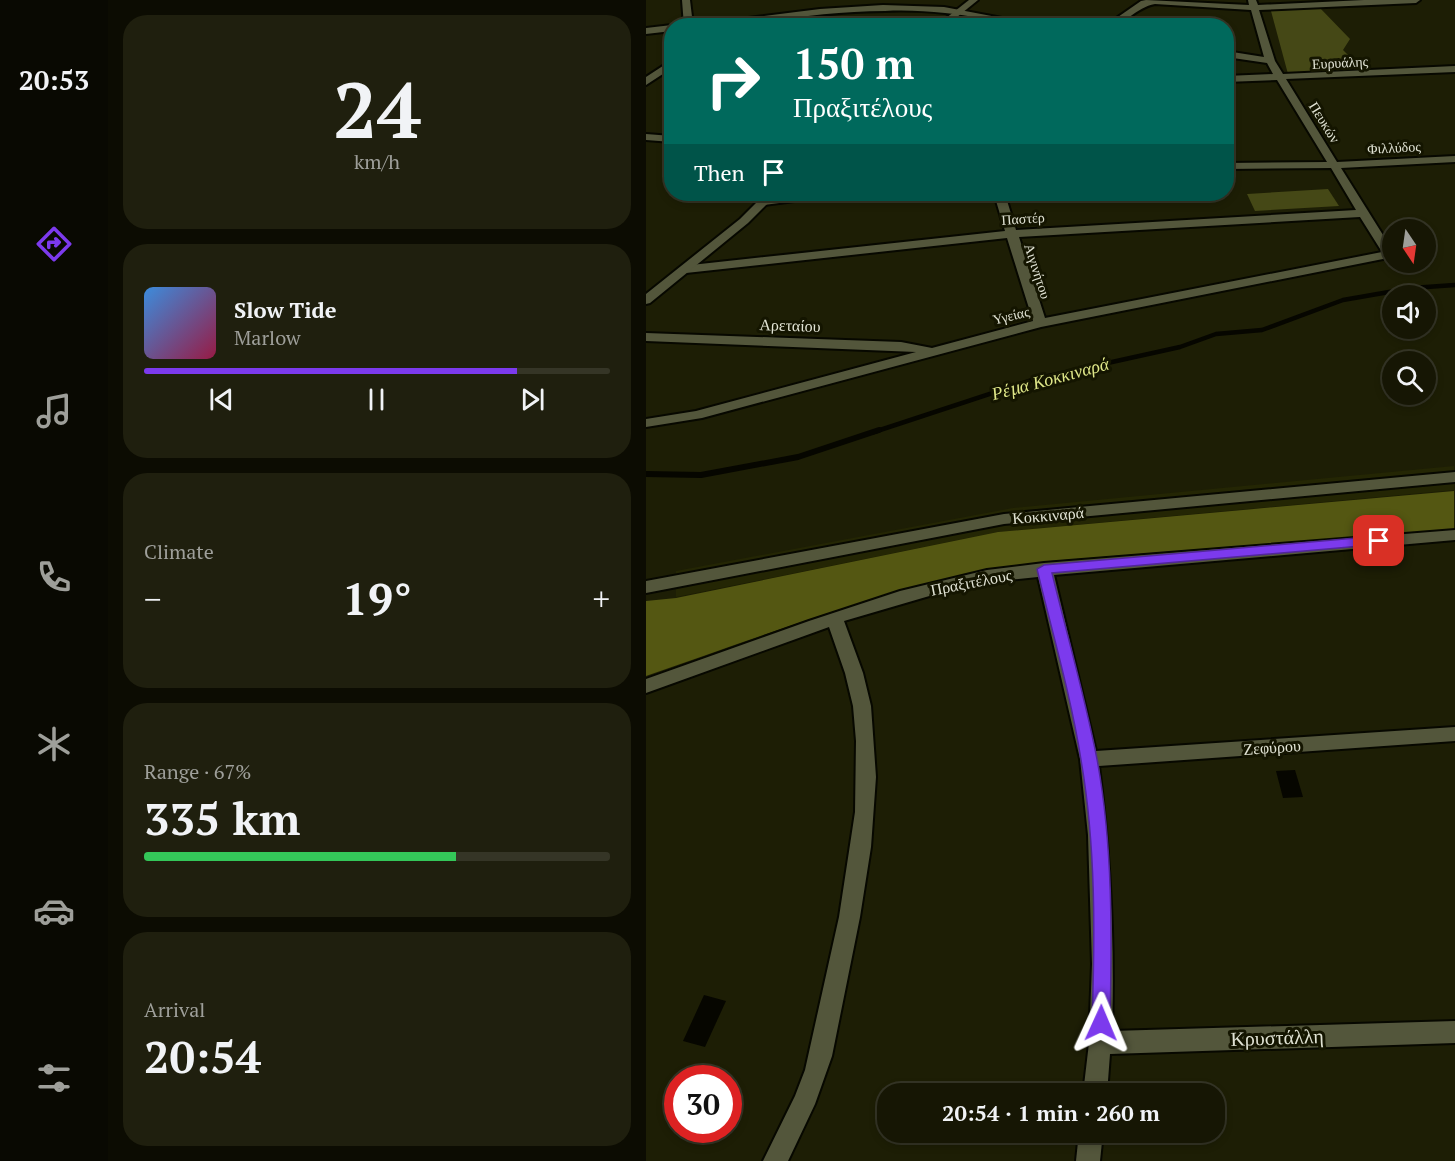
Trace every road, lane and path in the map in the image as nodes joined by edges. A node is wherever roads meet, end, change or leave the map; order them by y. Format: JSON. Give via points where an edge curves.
{"nodes":[{"id":1,"x":686,"y":0,"type":"edge"},
{"id":2,"x":855,"y":0,"type":"edge"},
{"id":3,"x":974,"y":0,"type":"edge"},
{"id":4,"x":1416,"y":0,"type":"edge"},
{"id":5,"x":1154,"y":1,"type":"edge"},
{"id":6,"x":1253,"y":4,"type":"edge"},
{"id":7,"x":850,"y":11,"type":"junction"},
{"id":8,"x":956,"y":13,"type":"junction"},
{"id":9,"x":688,"y":18,"type":"edge"},
{"id":10,"x":779,"y":18,"type":"edge"},
{"id":11,"x":950,"y":18,"type":"edge"},
{"id":12,"x":988,"y":18,"type":"edge"},
{"id":13,"x":1122,"y":18,"type":"edge"},
{"id":14,"x":664,"y":29,"type":"edge"},
{"id":15,"x":646,"y":31,"type":"edge"},
{"id":16,"x":1234,"y":55,"type":"edge"},
{"id":17,"x":1270,"y":61,"type":"junction"},
{"id":18,"x":664,"y":69,"type":"edge"},
{"id":19,"x":1454,"y":69,"type":"edge"},
{"id":20,"x":1279,"y":78,"type":"junction"},
{"id":21,"x":1234,"y":79,"type":"edge"},
{"id":22,"x":646,"y":82,"type":"edge"},
{"id":23,"x":646,"y":137,"type":"edge"},
{"id":24,"x":664,"y":138,"type":"edge"},
{"id":25,"x":1454,"y":159,"type":"edge"},
{"id":26,"x":1335,"y":165,"type":"junction"},
{"id":27,"x":1234,"y":166,"type":"edge"},
{"id":28,"x":764,"y":201,"type":"edge"},
{"id":29,"x":1001,"y":201,"type":"edge"},
{"id":30,"x":1364,"y":213,"type":"junction"},
{"id":31,"x":1010,"y":234,"type":"junction"},
{"id":32,"x":1382,"y":243,"type":"edge"},
{"id":33,"x":1382,"y":255,"type":"edge"},
{"id":34,"x":686,"y":269,"type":"junction"},
{"id":35,"x":646,"y":300,"type":"edge"},
{"id":36,"x":1040,"y":323,"type":"junction"},
{"id":37,"x":646,"y":337,"type":"edge"},
{"id":38,"x":932,"y":351,"type":"junction"},
{"id":39,"x":646,"y":423,"type":"edge"},
{"id":40,"x":1454,"y":477,"type":"edge"},
{"id":41,"x":1454,"y":535,"type":"edge"},
{"id":42,"x":1044,"y":569,"type":"junction"},
{"id":43,"x":646,"y":587,"type":"edge"},
{"id":44,"x":835,"y":620,"type":"junction"},
{"id":45,"x":646,"y":686,"type":"edge"},
{"id":46,"x":1454,"y":734,"type":"edge"},
{"id":47,"x":1089,"y":759,"type":"junction"},
{"id":48,"x":1454,"y":1032,"type":"edge"},
{"id":49,"x":1100,"y":1043,"type":"junction"},
{"id":50,"x":1096,"y":1083,"type":"edge"},
{"id":51,"x":1090,"y":1143,"type":"edge"},
{"id":52,"x":775,"y":1161,"type":"edge"},
{"id":53,"x":1088,"y":1161,"type":"edge"}],
"edges":[{"from":1,"to":9,"type":"street"},
{"from":2,"to":7,"type":"street"},
{"from":3,"to":8,"type":"street"},
{"from":4,"to":6,"type":"street"},
{"from":5,"to":6,"type":"street"},
{"from":5,"to":13,"type":"street"},
{"from":6,"to":17,"type":"street","name":"Πευκών"},
{"from":7,"to":8,"type":"street","via":[[911,9]]},
{"from":7,"to":10,"type":"street"},
{"from":8,"to":11,"type":"street"},
{"from":8,"to":12,"type":"street"},
{"from":14,"to":15,"type":"street"},
{"from":16,"to":17,"type":"street"},
{"from":17,"to":20,"type":"street","name":"Πευκών"},
{"from":18,"to":22,"type":"street"},
{"from":19,"to":20,"type":"street","name":"Ευρυάλης"},
{"from":20,"to":21,"type":"street","name":"Ευρυάλης"},
{"from":20,"to":26,"type":"street","name":"Πευκών"},
{"from":23,"to":24,"type":"street"},
{"from":25,"to":26,"type":"street","name":"Φιλλύδος"},
{"from":26,"to":27,"type":"street","name":"Φιλλύδος"},
{"from":26,"to":30,"type":"street","name":"Πευκών"},
{"from":28,"to":34,"type":"street"},
{"from":29,"to":31,"type":"street","name":"Αιγινήτου"},
{"from":30,"to":31,"type":"street","name":"Παστέρ"},
{"from":30,"to":32,"type":"street","name":"Πευκών"},
{"from":31,"to":34,"type":"street","name":"Παστέρ"},
{"from":31,"to":36,"type":"street","name":"Αιγινήτου"},
{"from":33,"to":36,"type":"street","name":"Υγείας"},
{"from":34,"to":35,"type":"street"},
{"from":36,"to":38,"type":"street","name":"Υγείας"},
{"from":37,"to":38,"type":"street","name":"Αρεταίου","via":[[901,345]]},
{"from":38,"to":39,"type":"street","name":"Υγείας","via":[[697,415]]},
{"from":40,"to":43,"type":"street","name":"Κοκκιναρά","via":[[1004,519]]},
{"from":41,"to":42,"type":"street","name":"Πραξιτέλους"},
{"from":42,"to":44,"type":"street","name":"Πραξιτέλους","via":[[951,583]]},
{"from":42,"to":47,"type":"street"},
{"from":44,"to":45,"type":"street","name":"Πραξιτέλους"},
{"from":44,"to":52,"type":"street","via":[[862,705],[866,794],[854,901],[828,1024],[808,1094]]},
{"from":46,"to":47,"type":"street","name":"Ζεφύρου"},
{"from":47,"to":49,"type":"street","via":[[1101,908]]},
{"from":48,"to":49,"type":"street","name":"Κρυστάλλη"},
{"from":49,"to":50,"type":"street"},
{"from":51,"to":53,"type":"street"}]}
